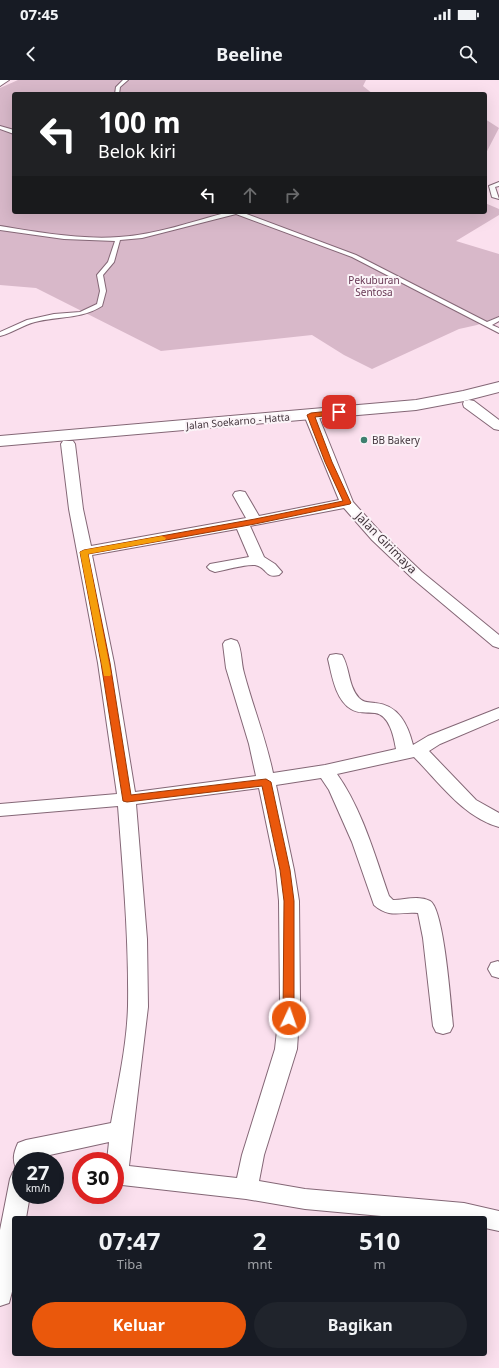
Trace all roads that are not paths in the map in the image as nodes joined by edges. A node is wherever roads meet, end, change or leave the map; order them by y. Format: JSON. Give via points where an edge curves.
{"nodes":[{"id":1,"x":5,"y":80,"type":"edge"},
{"id":2,"x":126,"y":80,"type":"edge"},
{"id":3,"x":0,"y":82,"type":"edge"},
{"id":4,"x":117,"y":92,"type":"edge"},
{"id":5,"x":0,"y":127,"type":"edge"},
{"id":6,"x":12,"y":131,"type":"edge"},
{"id":7,"x":499,"y":184,"type":"edge"},
{"id":8,"x":499,"y":197,"type":"edge"},
{"id":9,"x":228,"y":214,"type":"edge"},
{"id":10,"x":241,"y":214,"type":"edge"},
{"id":11,"x":0,"y":228,"type":"edge"},
{"id":12,"x":118,"y":239,"type":"junction"},
{"id":13,"x":499,"y":319,"type":"edge"},
{"id":14,"x":487,"y":325,"type":"junction"},
{"id":15,"x":499,"y":331,"type":"edge"},
{"id":16,"x":0,"y":334,"type":"edge"},
{"id":17,"x":499,"y":387,"type":"edge"},
{"id":18,"x":499,"y":397,"type":"edge"},
{"id":19,"x":469,"y":404,"type":"junction"},
{"id":20,"x":312,"y":419,"type":"junction"},
{"id":21,"x":499,"y":426,"type":"edge"},
{"id":22,"x":0,"y":441,"type":"edge"},
{"id":23,"x":68,"y":444,"type":"junction"},
{"id":24,"x":0,"y":450,"type":"edge"},
{"id":25,"x":240,"y":495,"type":"dead end"},
{"id":26,"x":347,"y":503,"type":"junction"},
{"id":27,"x":249,"y":523,"type":"junction"},
{"id":28,"x":84,"y":552,"type":"junction"},
{"id":29,"x":258,"y":560,"type":"junction"},
{"id":30,"x":215,"y":567,"type":"dead end"},
{"id":31,"x":274,"y":572,"type":"dead end"},
{"id":32,"x":499,"y":643,"type":"edge"},
{"id":33,"x":231,"y":644,"type":"dead end"},
{"id":34,"x":336,"y":659,"type":"dead end"},
{"id":35,"x":499,"y":712,"type":"edge"},
{"id":36,"x":412,"y":752,"type":"junction"},
{"id":37,"x":325,"y":771,"type":"junction"},
{"id":38,"x":266,"y":782,"type":"junction"},
{"id":39,"x":127,"y":799,"type":"junction"},
{"id":40,"x":0,"y":810,"type":"edge"},
{"id":41,"x":499,"y":821,"type":"edge"},
{"id":42,"x":443,"y":1026,"type":"dead end"},
{"id":43,"x":121,"y":1130,"type":"junction"},
{"id":44,"x":26,"y":1152,"type":"edge"},
{"id":45,"x":246,"y":1189,"type":"junction"},
{"id":46,"x":16,"y":1204,"type":"edge"},
{"id":47,"x":14,"y":1216,"type":"edge"},
{"id":48,"x":477,"y":1216,"type":"edge"},
{"id":49,"x":487,"y":1218,"type":"edge"},
{"id":50,"x":499,"y":1221,"type":"edge"},
{"id":51,"x":12,"y":1229,"type":"edge"},
{"id":52,"x":0,"y":1295,"type":"edge"}],
"edges":[{"from":1,"to":3,"type":"street"},
{"from":2,"to":4,"type":"lane","via":[[118,87]]},
{"from":5,"to":6,"type":"lane"},
{"from":7,"to":8,"type":"lane","via":[[492,186],[494,196]]},
{"from":9,"to":12,"type":"lane","via":[[142,236]]},
{"from":10,"to":14,"type":"lane","via":[[354,256]]},
{"from":11,"to":12,"type":"lane","via":[[64,237]]},
{"from":12,"to":16,"type":"lane","via":[[111,262],[100,275],[103,292],[100,305],[93,311],[78,315],[49,316],[21,324]]},
{"from":13,"to":14,"type":"lane"},
{"from":14,"to":15,"type":"lane"},
{"from":17,"to":20,"type":"highway","name":"Jalan Soekarno - Hatta","via":[[416,405]]},
{"from":18,"to":19,"type":"highway","name":"Jalan Soekarno - Hatta"},
{"from":19,"to":20,"type":"highway","name":"Jalan Soekarno - Hatta","via":[[410,414]]},
{"from":19,"to":21,"type":"street"},
{"from":20,"to":22,"type":"highway","name":"Jalan Soekarno - Hatta"},
{"from":20,"to":23,"type":"highway","name":"Jalan Soekarno - Hatta"},
{"from":20,"to":26,"type":"street","name":"Jalan Girimaya"},
{"from":23,"to":24,"type":"highway","name":"Jalan Soekarno - Hatta"},
{"from":23,"to":28,"type":"street"},
{"from":25,"to":27,"type":"street"},
{"from":26,"to":27,"type":"street"},
{"from":26,"to":32,"type":"street","name":"Jalan Girimaya","via":[[377,537],[417,575]]},
{"from":27,"to":28,"type":"street"},
{"from":27,"to":29,"type":"street"},
{"from":28,"to":39,"type":"street","via":[[106,663]]},
{"from":29,"to":30,"type":"street"},
{"from":29,"to":31,"type":"street"},
{"from":33,"to":38,"type":"street","via":[[234,668],[258,744]]},
{"from":34,"to":36,"type":"street","via":[[350,698],[359,706],[388,713]]},
{"from":35,"to":36,"type":"street"},
{"from":36,"to":37,"type":"street"},
{"from":36,"to":41,"type":"street","via":[[470,804]]},
{"from":37,"to":38,"type":"street"},
{"from":37,"to":42,"type":"street","via":[[337,788],[361,842],[381,900],[392,907],[419,905],[427,909],[433,938]]},
{"from":38,"to":39,"type":"street"},
{"from":38,"to":45,"type":"street","via":[[289,901],[290,1003],[286,1049],[253,1155]]},
{"from":39,"to":40,"type":"street"},
{"from":39,"to":43,"type":"street","via":[[138,938],[138,1008]]},
{"from":43,"to":44,"type":"street"},
{"from":43,"to":45,"type":"street","via":[[117,1169],[119,1174]]},
{"from":45,"to":48,"type":"street","via":[[305,1199]]},
{"from":46,"to":47,"type":"street"},
{"from":49,"to":50,"type":"street"},
{"from":51,"to":52,"type":"street"}]}
